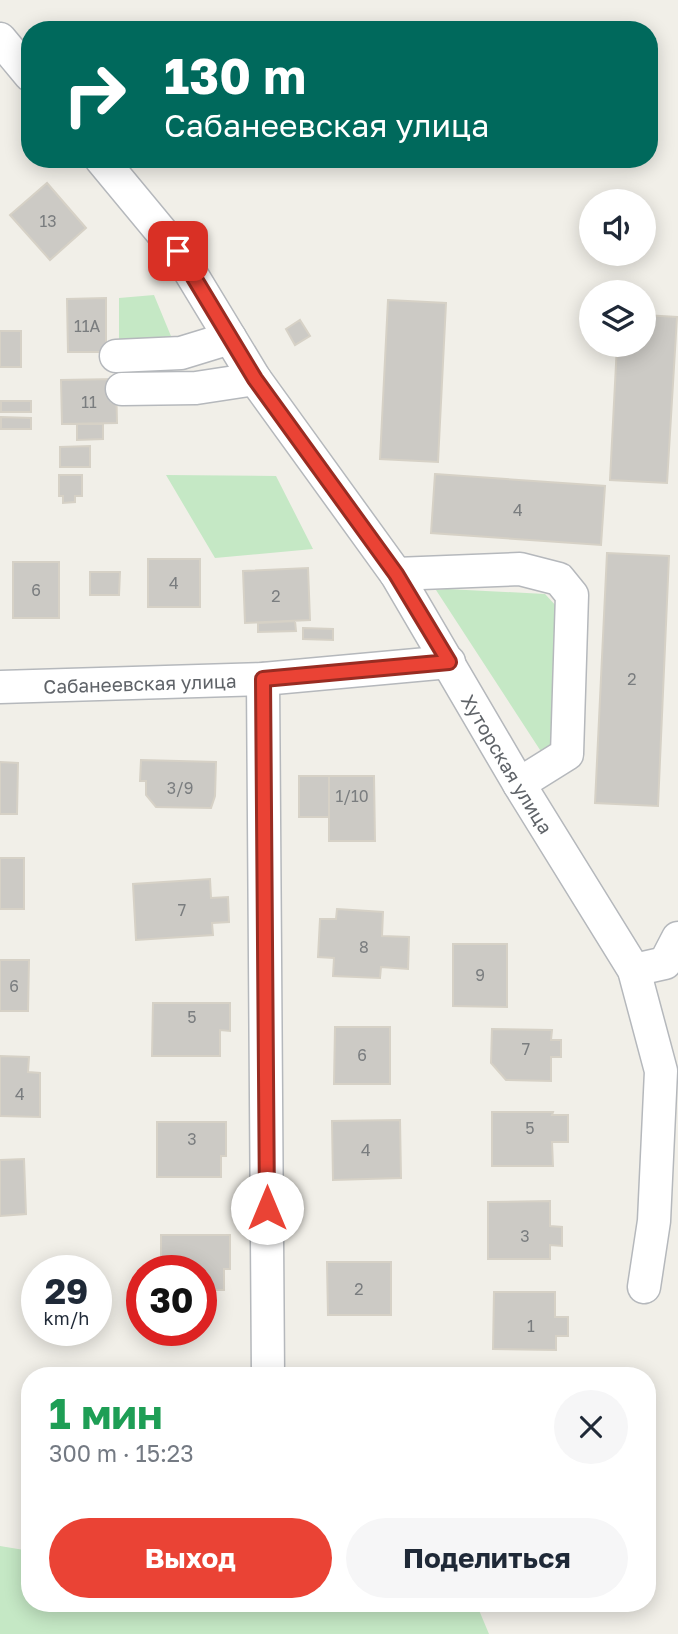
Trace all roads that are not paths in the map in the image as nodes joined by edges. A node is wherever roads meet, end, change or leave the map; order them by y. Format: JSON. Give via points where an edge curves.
{"nodes":[{"id":1,"x":0,"y":39,"type":"edge"},
{"id":2,"x":21,"y":64,"type":"edge"},
{"id":3,"x":109,"y":168,"type":"edge"},
{"id":4,"x":230,"y":338,"type":"junction"},
{"id":5,"x":116,"y":356,"type":"dead end"},
{"id":6,"x":255,"y":379,"type":"junction"},
{"id":7,"x":121,"y":389,"type":"dead end"},
{"id":8,"x":396,"y":574,"type":"junction"},
{"id":9,"x":449,"y":662,"type":"junction"},
{"id":10,"x":263,"y":679,"type":"junction"},
{"id":11,"x":0,"y":687,"type":"edge"},
{"id":12,"x":519,"y":783,"type":"junction"},
{"id":13,"x":678,"y":937,"type":"edge"},
{"id":14,"x":634,"y":970,"type":"junction"},
{"id":15,"x":644,"y":1287,"type":"dead end"},
{"id":16,"x":268,"y":1367,"type":"edge"}],
"edges":[{"from":1,"to":2,"type":"street"},
{"from":3,"to":4,"type":"street","name":"Хуторская улица","via":[[178,251]]},
{"from":4,"to":5,"type":"street","via":[[181,353]]},
{"from":4,"to":6,"type":"street","name":"Хуторская улица"},
{"from":6,"to":7,"type":"street","via":[[196,388]]},
{"from":6,"to":8,"type":"street","name":"Хуторская улица"},
{"from":8,"to":9,"type":"street","name":"Хуторская улица"},
{"from":8,"to":12,"type":"street","via":[[520,569],[559,579],[572,595],[568,754]]},
{"from":9,"to":10,"type":"street","name":"Сабанеевская улица"},
{"from":9,"to":12,"type":"street","name":"Хуторская улица"},
{"from":10,"to":11,"type":"street","name":"Сабанеевская улица"},
{"from":10,"to":16,"type":"street"},
{"from":12,"to":14,"type":"street","name":"Хуторская улица"},
{"from":13,"to":14,"type":"street","via":[[665,963]]},
{"from":14,"to":15,"type":"street","name":"Хуторская улица","via":[[661,1071],[654,1221]]}]}
